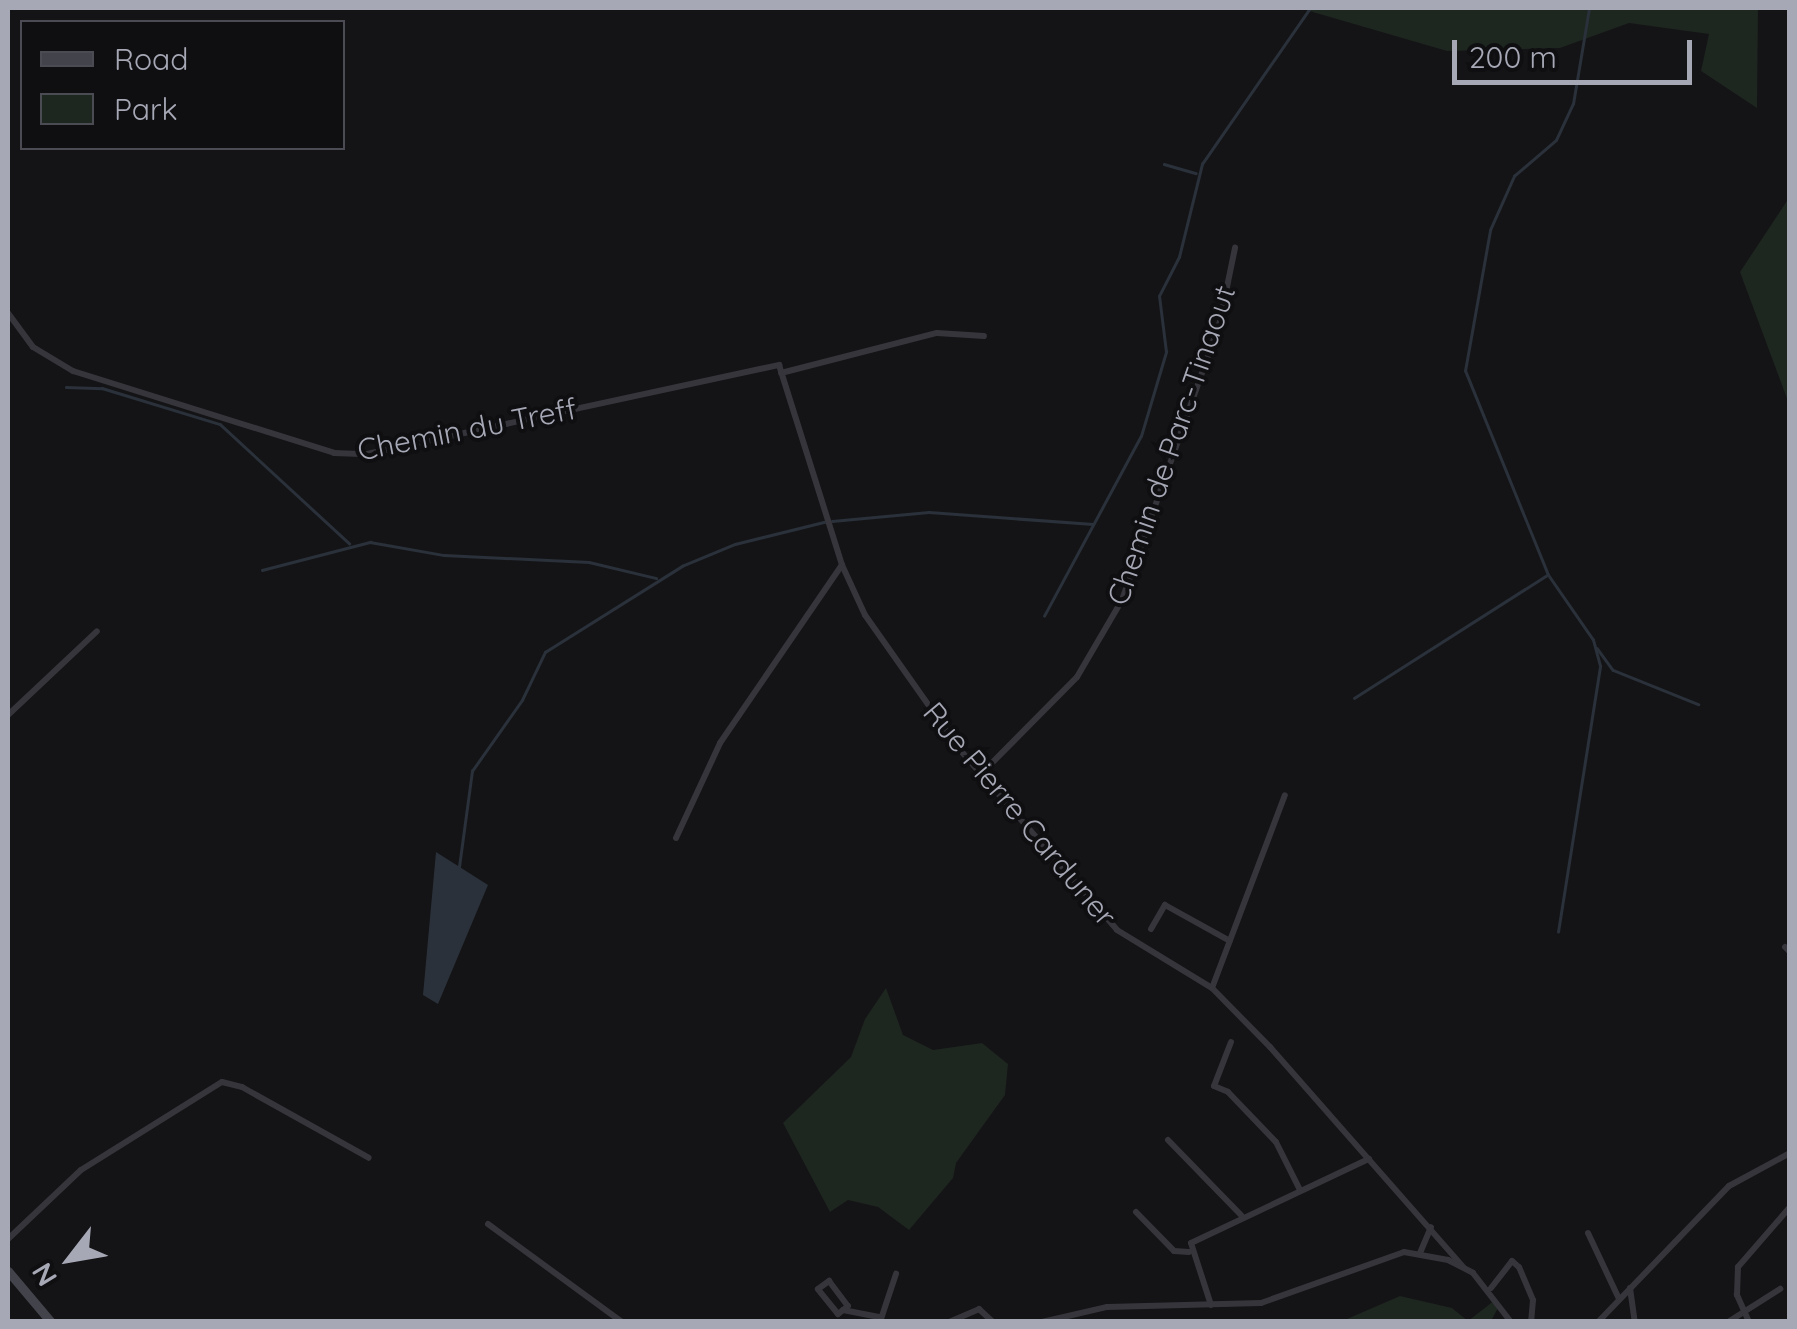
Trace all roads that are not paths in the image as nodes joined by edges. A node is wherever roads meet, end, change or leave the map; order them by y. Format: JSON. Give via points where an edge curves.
{"nodes":[{"id":1,"x":1235,"y":248,"type":"dead end"},
{"id":2,"x":8,"y":313,"type":"edge"},
{"id":3,"x":984,"y":336,"type":"dead end"},
{"id":4,"x":780,"y":369,"type":"junction"},
{"id":5,"x":842,"y":565,"type":"junction"},
{"id":6,"x":98,"y":631,"type":"dead end"},
{"id":7,"x":8,"y":715,"type":"edge"},
{"id":8,"x":981,"y":774,"type":"junction"},
{"id":9,"x":1285,"y":795,"type":"dead end"},
{"id":10,"x":676,"y":838,"type":"dead end"},
{"id":11,"x":1151,"y":929,"type":"dead end"},
{"id":12,"x":1230,"y":941,"type":"junction"},
{"id":13,"x":1212,"y":988,"type":"junction"},
{"id":14,"x":1230,"y":1042,"type":"dead end"},
{"id":15,"x":1168,"y":1140,"type":"dead end"},
{"id":16,"x":1790,"y":1153,"type":"edge"},
{"id":17,"x":369,"y":1158,"type":"dead end"},
{"id":18,"x":1369,"y":1159,"type":"junction"},
{"id":19,"x":1300,"y":1190,"type":"junction"},
{"id":20,"x":1790,"y":1207,"type":"edge"},
{"id":21,"x":1136,"y":1212,"type":"dead end"},
{"id":22,"x":1242,"y":1215,"type":"junction"},
{"id":23,"x":488,"y":1224,"type":"dead end"},
{"id":24,"x":1430,"y":1224,"type":"junction"},
{"id":25,"x":1588,"y":1233,"type":"dead end"},
{"id":26,"x":8,"y":1239,"type":"edge"},
{"id":27,"x":1189,"y":1252,"type":"junction"},
{"id":28,"x":1420,"y":1252,"type":"junction"},
{"id":29,"x":1463,"y":1267,"type":"junction"},
{"id":30,"x":8,"y":1271,"type":"edge"},
{"id":31,"x":896,"y":1274,"type":"dead end"},
{"id":32,"x":1490,"y":1288,"type":"junction"},
{"id":33,"x":1630,"y":1288,"type":"junction"},
{"id":34,"x":1780,"y":1289,"type":"dead end"},
{"id":35,"x":1619,"y":1299,"type":"junction"},
{"id":36,"x":1211,"y":1304,"type":"junction"},
{"id":37,"x":843,"y":1310,"type":"junction"},
{"id":38,"x":1742,"y":1311,"type":"junction"},
{"id":39,"x":880,"y":1319,"type":"edge"},
{"id":40,"x":962,"y":1320,"type":"edge"},
{"id":41,"x":986,"y":1320,"type":"edge"},
{"id":42,"x":51,"y":1322,"type":"edge"},
{"id":43,"x":622,"y":1322,"type":"edge"},
{"id":44,"x":949,"y":1322,"type":"edge"},
{"id":45,"x":1042,"y":1322,"type":"edge"},
{"id":46,"x":1510,"y":1322,"type":"edge"},
{"id":47,"x":1531,"y":1322,"type":"edge"},
{"id":48,"x":1598,"y":1322,"type":"edge"},
{"id":49,"x":1635,"y":1322,"type":"edge"},
{"id":50,"x":1728,"y":1322,"type":"edge"},
{"id":51,"x":1749,"y":1322,"type":"edge"}],
"edges":[{"from":1,"to":8,"type":"street","name":"Chemin de Parc-Tinaout","via":[[1220,321],[1122,600],[1077,677]]},
{"from":2,"to":4,"type":"street","name":"Chemin du Treff","via":[[33,347],[73,371],[334,453],[367,454]]},
{"from":3,"to":4,"type":"street","name":"Chemin du Treff","via":[[938,333]]},
{"from":4,"to":5,"type":"street","name":"Rue Pierre Carduner"},
{"from":5,"to":8,"type":"street","name":"Rue Pierre Carduner","via":[[891,658]]},
{"from":5,"to":10,"type":"street","via":[[720,743]]},
{"from":6,"to":7,"type":"street"},
{"from":8,"to":13,"type":"street","name":"Rue Pierre Carduner","via":[[1118,930]]},
{"from":9,"to":12,"type":"street"},
{"from":11,"to":12,"type":"street","via":[[1164,905]]},
{"from":12,"to":13,"type":"street"},
{"from":13,"to":18,"type":"street","name":"Rue Pierre Carduner"},
{"from":14,"to":19,"type":"street","via":[[1214,1086],[1276,1142]]},
{"from":15,"to":22,"type":"street"},
{"from":16,"to":33,"type":"street","via":[[1729,1186]]},
{"from":17,"to":26,"type":"street","via":[[222,1082],[82,1170]]},
{"from":18,"to":19,"type":"street"},
{"from":18,"to":24,"type":"street","name":"Rue Pierre Carduner"},
{"from":19,"to":22,"type":"street"},
{"from":20,"to":38,"type":"street","via":[[1742,1258],[1736,1286]]},
{"from":21,"to":27,"type":"street","via":[[1174,1251]]},
{"from":22,"to":27,"type":"street","via":[[1201,1234]]},
{"from":23,"to":43,"type":"street"},
{"from":24,"to":28,"type":"street"},
{"from":24,"to":29,"type":"street","name":"Rue Pierre Carduner"},
{"from":25,"to":35,"type":"street"},
{"from":27,"to":36,"type":"street"},
{"from":28,"to":29,"type":"street"},
{"from":28,"to":36,"type":"street","via":[[1378,1257],[1260,1303]]},
{"from":29,"to":32,"type":"street"},
{"from":30,"to":42,"type":"main road"},
{"from":31,"to":39,"type":"street"},
{"from":32,"to":46,"type":"street"},
{"from":32,"to":47,"type":"street","via":[[1512,1261],[1534,1300]]},
{"from":33,"to":35,"type":"street"},
{"from":33,"to":49,"type":"street"},
{"from":34,"to":38,"type":"street"},
{"from":35,"to":48,"type":"street"},
{"from":36,"to":45,"type":"street","via":[[1108,1307]]},
{"from":37,"to":37,"type":"street","via":[[848,1306],[828,1280],[818,1289],[838,1314]]},
{"from":37,"to":39,"type":"street"},
{"from":38,"to":50,"type":"street"},
{"from":38,"to":51,"type":"street"},
{"from":40,"to":41,"type":"street","via":[[979,1309]]},
{"from":40,"to":44,"type":"street"}]}
